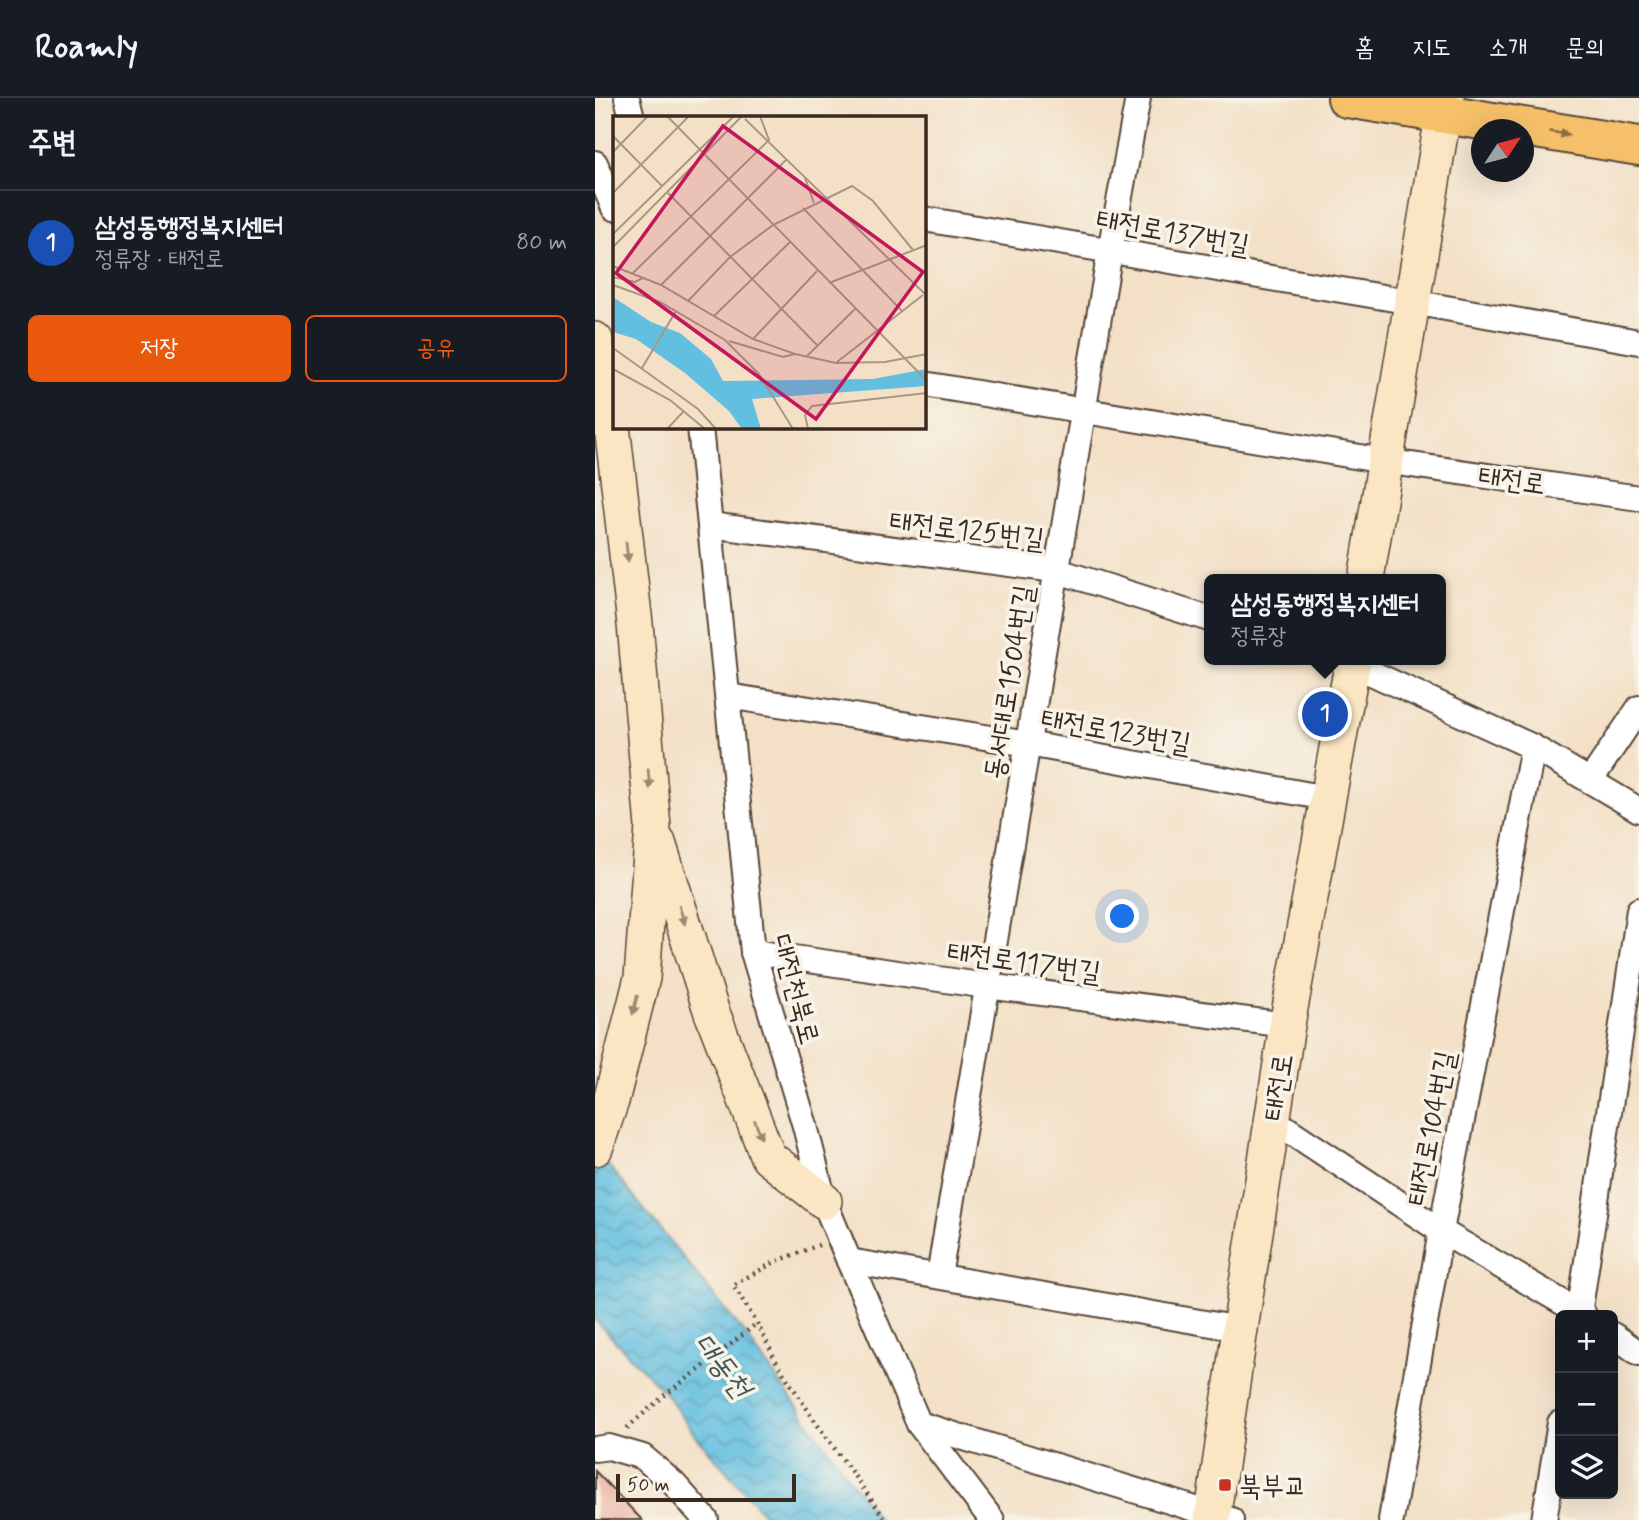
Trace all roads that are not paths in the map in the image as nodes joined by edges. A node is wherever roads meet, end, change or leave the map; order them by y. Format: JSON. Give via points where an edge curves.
{"nodes":[{"id":1,"x":627,"y":98,"type":"edge"},
{"id":2,"x":1138,"y":98,"type":"edge"},
{"id":3,"x":1347,"y":98,"type":"edge"},
{"id":4,"x":1445,"y":106,"type":"edge"},
{"id":5,"x":632,"y":116,"type":"edge"},
{"id":6,"x":1639,"y":146,"type":"edge"},
{"id":7,"x":595,"y":163,"type":"edge"},
{"id":8,"x":613,"y":206,"type":"edge"},
{"id":9,"x":926,"y":219,"type":"edge"},
{"id":10,"x":1110,"y":251,"type":"junction"},
{"id":11,"x":1412,"y":302,"type":"junction"},
{"id":12,"x":595,"y":340,"type":"edge"},
{"id":13,"x":1639,"y":342,"type":"edge"},
{"id":14,"x":926,"y":384,"type":"edge"},
{"id":15,"x":1083,"y":411,"type":"junction"},
{"id":16,"x":701,"y":429,"type":"edge"},
{"id":17,"x":1384,"y":461,"type":"junction"},
{"id":18,"x":1639,"y":498,"type":"edge"},
{"id":19,"x":608,"y":503,"type":"edge"},
{"id":20,"x":711,"y":525,"type":"junction"},
{"id":21,"x":1056,"y":571,"type":"junction"},
{"id":22,"x":1367,"y":574,"type":"edge"},
{"id":23,"x":1204,"y":617,"type":"edge"},
{"id":24,"x":1347,"y":665,"type":"edge"},
{"id":25,"x":1357,"y":665,"type":"edge"},
{"id":26,"x":729,"y":695,"type":"junction"},
{"id":27,"x":1639,"y":708,"type":"edge"},
{"id":28,"x":1028,"y":744,"type":"junction"},
{"id":29,"x":1533,"y":747,"type":"junction"},
{"id":30,"x":1590,"y":781,"type":"junction"},
{"id":31,"x":1327,"y":798,"type":"junction"},
{"id":32,"x":1639,"y":810,"type":"edge"},
{"id":33,"x":653,"y":827,"type":"junction"},
{"id":34,"x":1639,"y":910,"type":"edge"},
{"id":35,"x":753,"y":952,"type":"junction"},
{"id":36,"x":987,"y":986,"type":"junction"},
{"id":37,"x":1287,"y":1025,"type":"junction"},
{"id":38,"x":1272,"y":1119,"type":"junction"},
{"id":39,"x":595,"y":1148,"type":"edge"},
{"id":40,"x":824,"y":1201,"type":"junction"},
{"id":41,"x":1441,"y":1231,"type":"junction"},
{"id":42,"x":849,"y":1261,"type":"junction"},
{"id":43,"x":939,"y":1276,"type":"junction"},
{"id":44,"x":1574,"y":1310,"type":"edge"},
{"id":45,"x":1582,"y":1310,"type":"edge"},
{"id":46,"x":1240,"y":1329,"type":"junction"},
{"id":47,"x":1618,"y":1338,"type":"edge"},
{"id":48,"x":1639,"y":1353,"type":"edge"},
{"id":49,"x":919,"y":1424,"type":"junction"},
{"id":50,"x":1558,"y":1436,"type":"edge"},
{"id":51,"x":595,"y":1449,"type":"edge"},
{"id":52,"x":1218,"y":1519,"type":"edge"},
{"id":53,"x":706,"y":1520,"type":"edge"},
{"id":54,"x":992,"y":1520,"type":"edge"},
{"id":55,"x":1391,"y":1520,"type":"edge"},
{"id":56,"x":1544,"y":1520,"type":"edge"}],
"edges":[{"from":1,"to":5,"type":"street"},
{"from":2,"to":10,"type":"street","name":"동서대로1504번길"},
{"from":3,"to":4,"type":"main road"},
{"from":4,"to":6,"type":"main road","one_way":true},
{"from":4,"to":11,"type":"street"},
{"from":7,"to":8,"type":"street"},
{"from":9,"to":10,"type":"street","name":"태전로137번길"},
{"from":10,"to":11,"type":"street","name":"태전로137번길"},
{"from":10,"to":15,"type":"street","name":"동서대로1504번길"},
{"from":11,"to":13,"type":"street"},
{"from":11,"to":17,"type":"street"},
{"from":12,"to":19,"type":"street","via":[[609,401]]},
{"from":14,"to":15,"type":"street","name":"태전로"},
{"from":15,"to":17,"type":"street","name":"태전로"},
{"from":15,"to":21,"type":"street","name":"동서대로1504번길"},
{"from":16,"to":20,"type":"street","name":"대전천북로"},
{"from":17,"to":18,"type":"street","name":"태전로"},
{"from":17,"to":22,"type":"street"},
{"from":19,"to":33,"type":"street","one_way":true,"via":[[635,625]]},
{"from":20,"to":21,"type":"street","name":"태전로125번길"},
{"from":20,"to":26,"type":"street","name":"대전천북로"},
{"from":21,"to":23,"type":"street","name":"태전로125번길"},
{"from":21,"to":28,"type":"street","name":"동서대로1504번길"},
{"from":24,"to":31,"type":"street","name":"태전로"},
{"from":25,"to":29,"type":"street"},
{"from":26,"to":28,"type":"street","name":"태전로123번길"},
{"from":26,"to":35,"type":"street","name":"대전천북로"},
{"from":27,"to":30,"type":"street"},
{"from":28,"to":31,"type":"street","name":"태전로123번길"},
{"from":28,"to":36,"type":"street","name":"동서대로1504번길"},
{"from":29,"to":30,"type":"street"},
{"from":29,"to":41,"type":"street","name":"태전로104번길"},
{"from":30,"to":32,"type":"street"},
{"from":31,"to":37,"type":"street","name":"태전로"},
{"from":33,"to":39,"type":"street","one_way":true,"via":[[642,978]]},
{"from":33,"to":40,"type":"street","one_way":true,"via":[[711,1010],[768,1157]]},
{"from":34,"to":45,"type":"street"},
{"from":35,"to":36,"type":"street","name":"태전로117번길"},
{"from":35,"to":40,"type":"street","name":"대전천북로"},
{"from":36,"to":37,"type":"street","name":"태전로117번길"},
{"from":36,"to":43,"type":"street","name":"동서대로1504번길"},
{"from":37,"to":38,"type":"street","name":"태전로"},
{"from":38,"to":41,"type":"street"},
{"from":38,"to":46,"type":"street","name":"태전로"},
{"from":40,"to":42,"type":"street","name":"대전천북로"},
{"from":41,"to":44,"type":"street"},
{"from":41,"to":55,"type":"street","name":"태전로104번길"},
{"from":42,"to":43,"type":"street"},
{"from":42,"to":49,"type":"street","name":"대전천북로"},
{"from":43,"to":46,"type":"street"},
{"from":46,"to":52,"type":"street","name":"태전로"},
{"from":47,"to":48,"type":"street"},
{"from":49,"to":52,"type":"street","name":"태전로"},
{"from":49,"to":54,"type":"street","name":"대전천북로"},
{"from":50,"to":56,"type":"street"},
{"from":51,"to":53,"type":"street","via":[[609,1447],[643,1457]]}]}
